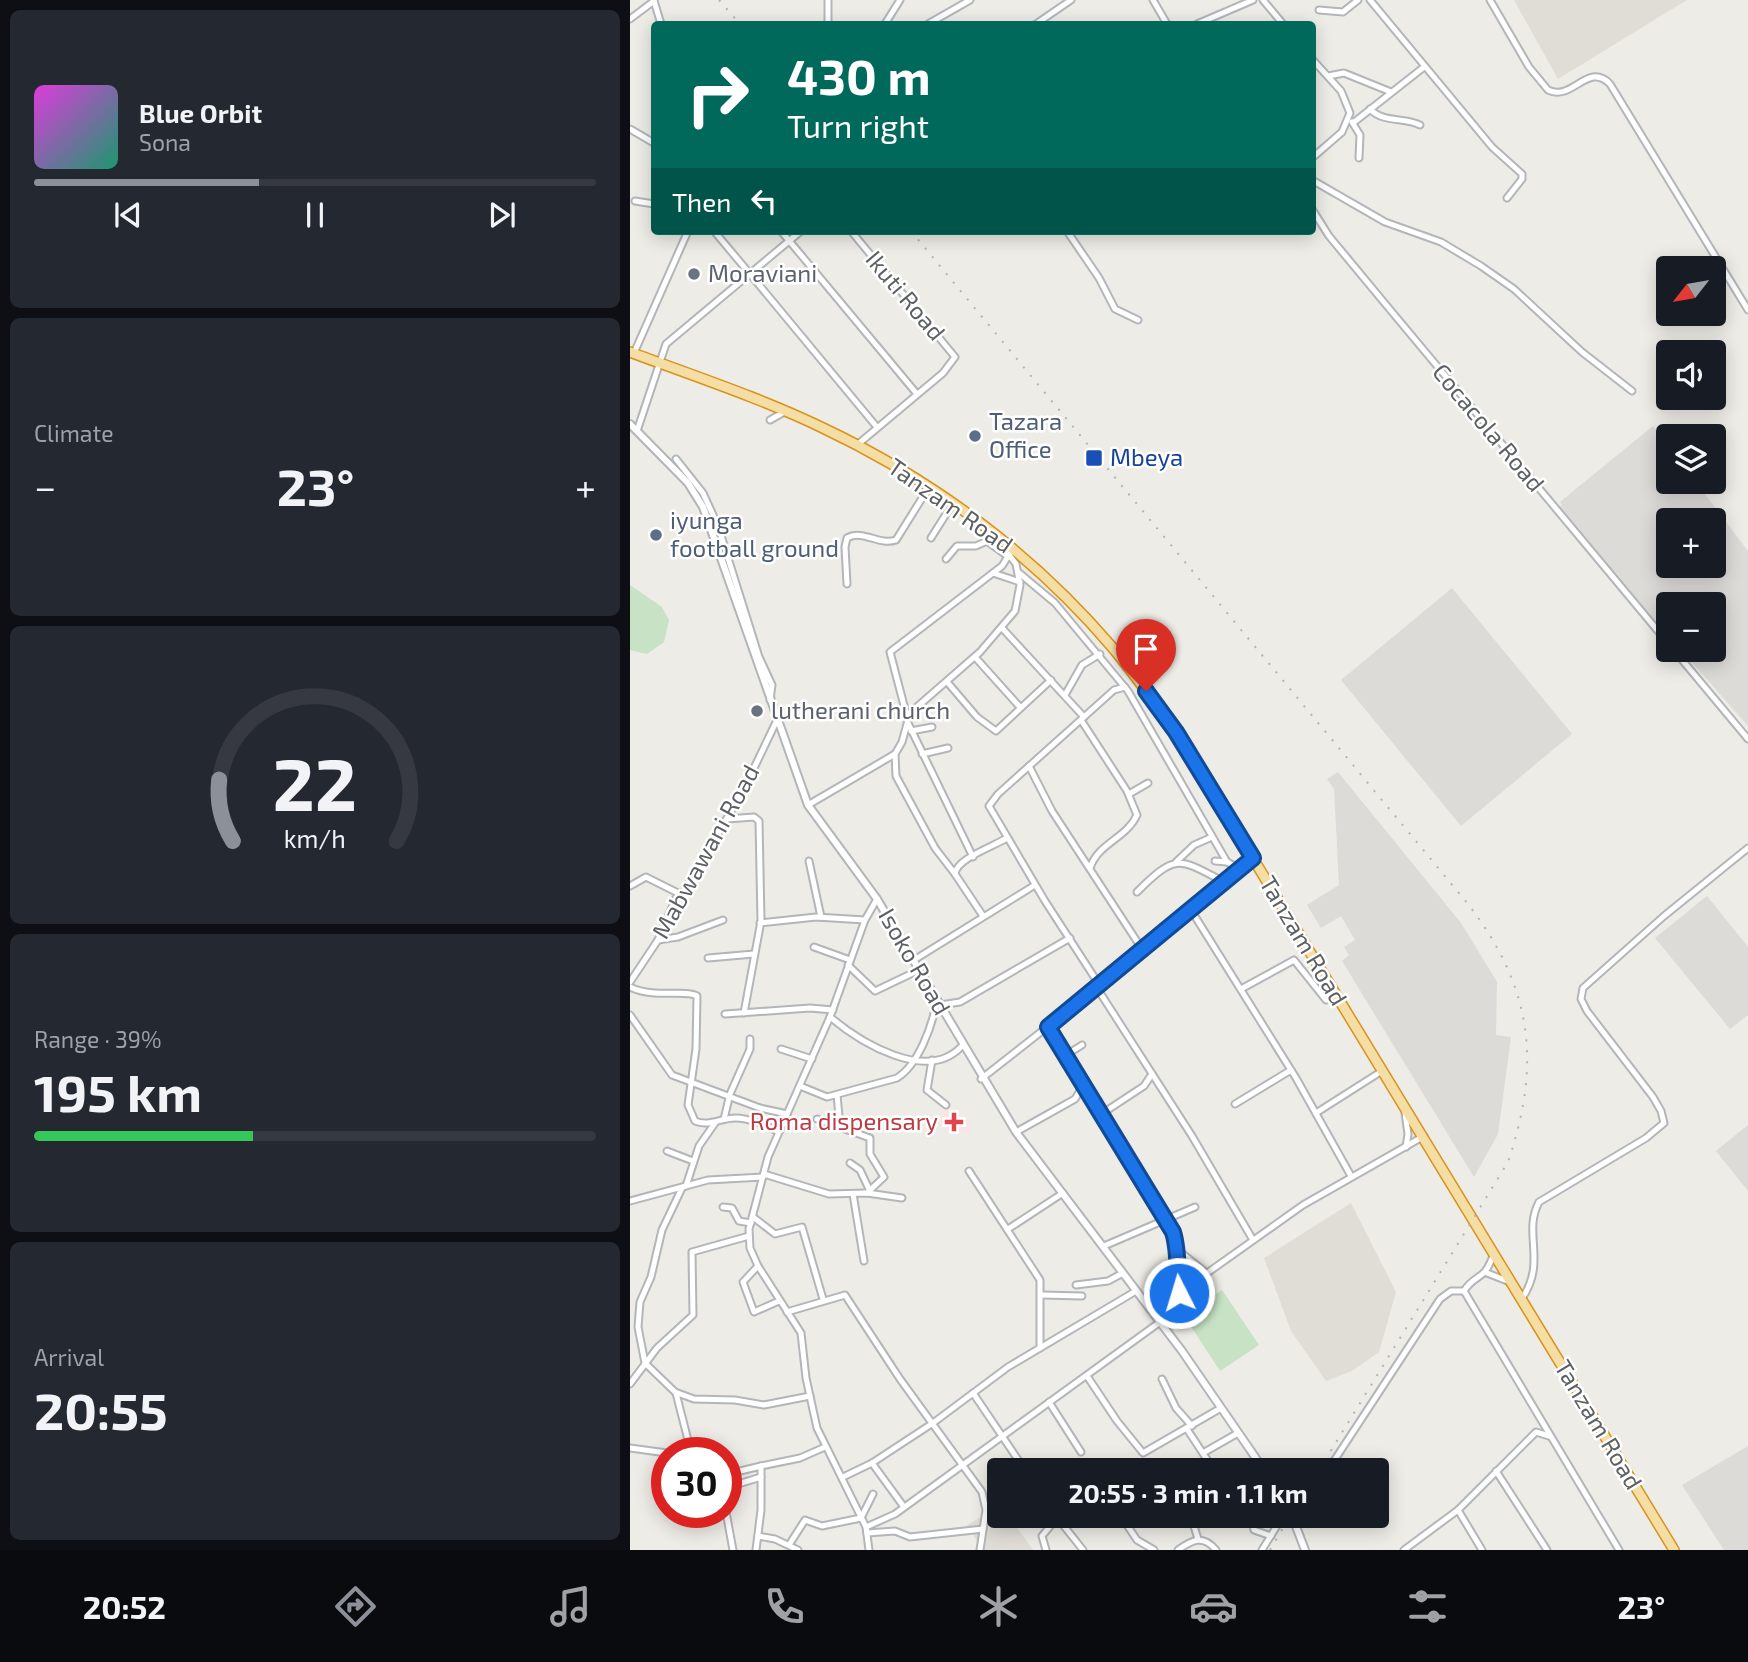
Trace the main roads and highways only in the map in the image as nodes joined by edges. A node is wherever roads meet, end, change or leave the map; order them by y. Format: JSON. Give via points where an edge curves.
{"nodes":[{"id":1,"x":632,"y":353,"type":"edge"},
{"id":2,"x":1674,"y":1550,"type":"edge"}],
"edges":[{"from":1,"to":2,"type":"highway","name":"Tanzam Road","via":[[786,411],[929,487],[1064,596],[1126,664],[1176,732]]}]}
